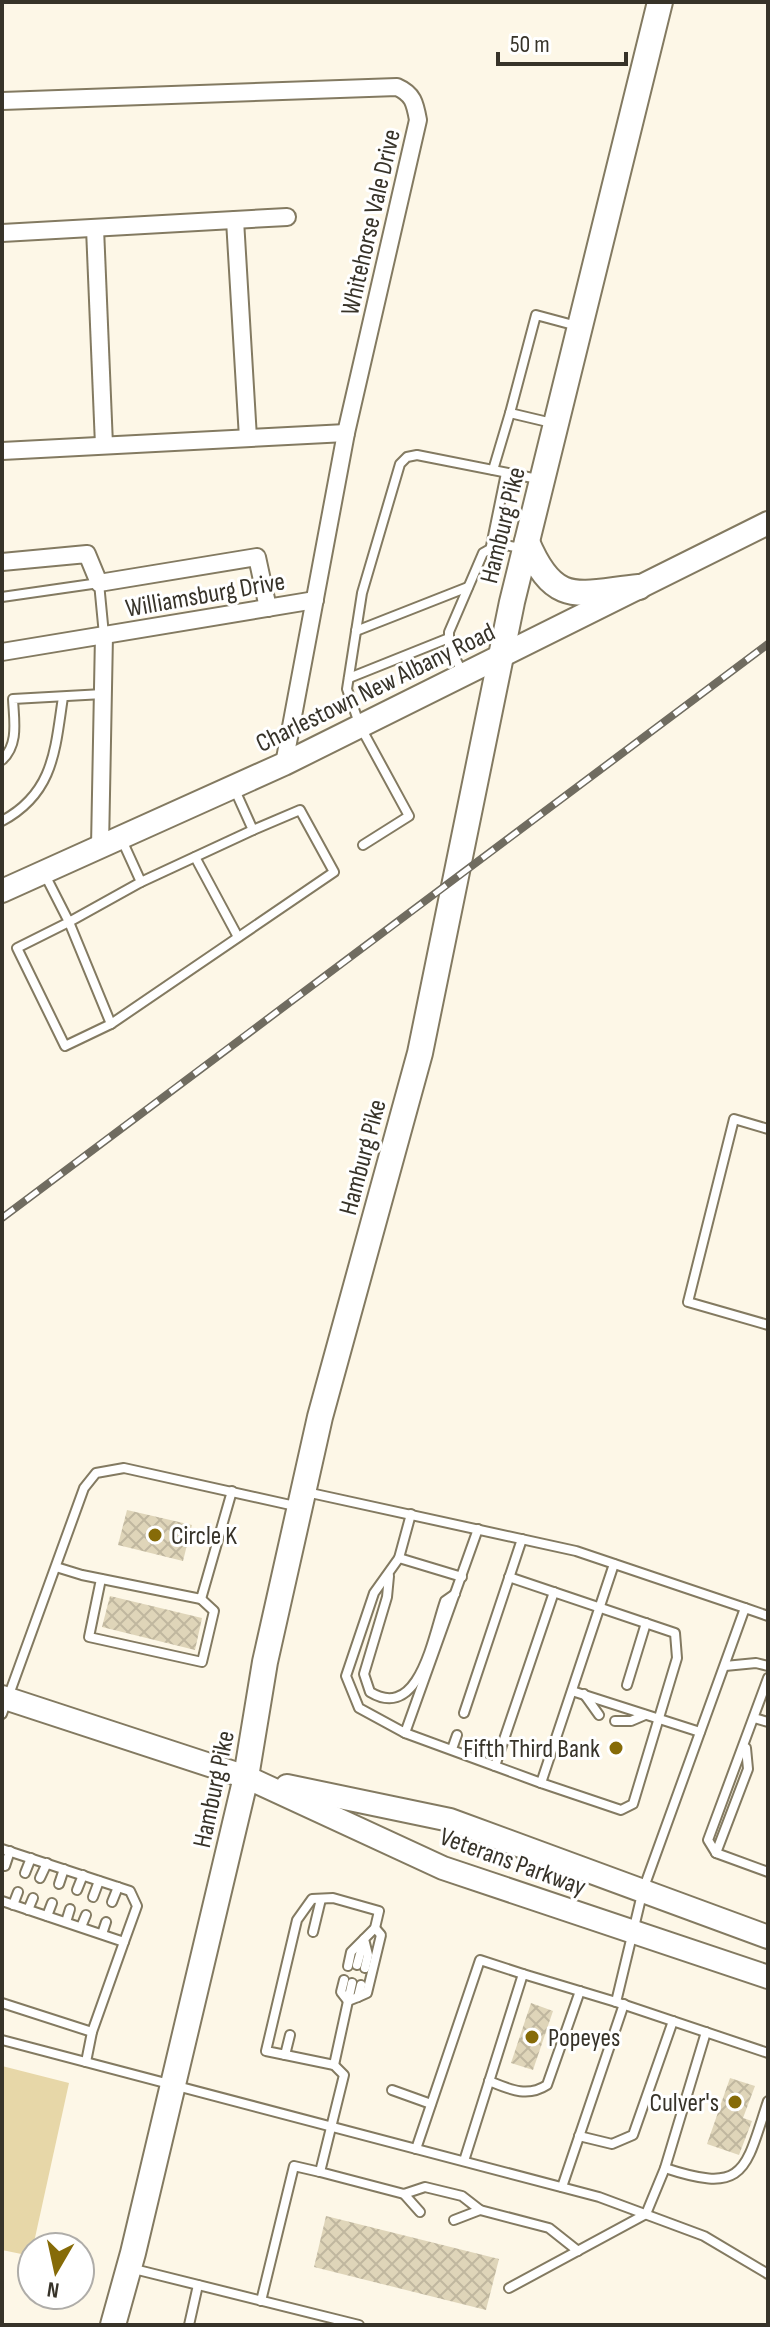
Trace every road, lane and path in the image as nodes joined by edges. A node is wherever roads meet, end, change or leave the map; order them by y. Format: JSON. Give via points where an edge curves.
{"nodes":[{"id":1,"x":660,"y":2,"type":"edge"},
{"id":2,"x":2,"y":101,"type":"edge"},
{"id":3,"x":287,"y":217,"type":"dead end"},
{"id":4,"x":235,"y":220,"type":"junction"},
{"id":5,"x":95,"y":228,"type":"junction"},
{"id":6,"x":2,"y":233,"type":"edge"},
{"id":7,"x":580,"y":326,"type":"junction"},
{"id":8,"x":510,"y":413,"type":"junction"},
{"id":9,"x":556,"y":424,"type":"junction"},
{"id":10,"x":346,"y":433,"type":"junction"},
{"id":11,"x":248,"y":438,"type":"junction"},
{"id":12,"x":104,"y":445,"type":"junction"},
{"id":13,"x":2,"y":451,"type":"edge"},
{"id":14,"x":493,"y":470,"type":"junction"},
{"id":15,"x":506,"y":473,"type":"junction"},
{"id":16,"x":542,"y":480,"type":"junction"},
{"id":17,"x":768,"y":523,"type":"edge"},
{"id":18,"x":491,"y":546,"type":"junction"},
{"id":19,"x":526,"y":546,"type":"junction"},
{"id":20,"x":2,"y":562,"type":"edge"},
{"id":21,"x":99,"y":583,"type":"junction"},
{"id":22,"x":468,"y":586,"type":"junction"},
{"id":23,"x":639,"y":587,"type":"junction"},
{"id":24,"x":2,"y":597,"type":"edge"},
{"id":25,"x":315,"y":600,"type":"junction"},
{"id":26,"x":268,"y":608,"type":"junction"},
{"id":27,"x":356,"y":631,"type":"junction"},
{"id":28,"x":104,"y":635,"type":"junction"},
{"id":29,"x":449,"y":638,"type":"junction"},
{"id":30,"x":2,"y":652,"type":"edge"},
{"id":31,"x":504,"y":654,"type":"junction"},
{"id":32,"x":463,"y":675,"type":"junction"},
{"id":33,"x":349,"y":678,"type":"junction"},
{"id":34,"x":103,"y":694,"type":"junction"},
{"id":35,"x":63,"y":697,"type":"junction"},
{"id":36,"x":360,"y":726,"type":"junction"},
{"id":37,"x":2,"y":760,"type":"edge"},
{"id":38,"x":284,"y":764,"type":"junction"},
{"id":39,"x":234,"y":787,"type":"junction"},
{"id":40,"x":2,"y":821,"type":"edge"},
{"id":41,"x":253,"y":830,"type":"junction"},
{"id":42,"x":110,"y":843,"type":"junction"},
{"id":43,"x":363,"y":845,"type":"dead end"},
{"id":44,"x":195,"y":857,"type":"junction"},
{"id":45,"x":44,"y":872,"type":"junction"},
{"id":46,"x":141,"y":882,"type":"junction"},
{"id":47,"x":2,"y":891,"type":"edge"},
{"id":48,"x":69,"y":922,"type":"junction"},
{"id":49,"x":238,"y":937,"type":"junction"},
{"id":50,"x":111,"y":1024,"type":"junction"},
{"id":51,"x":768,"y":1129,"type":"edge"},
{"id":52,"x":768,"y":1325,"type":"edge"},
{"id":53,"x":232,"y":1491,"type":"junction"},
{"id":54,"x":302,"y":1499,"type":"junction"},
{"id":55,"x":411,"y":1514,"type":"junction"},
{"id":56,"x":478,"y":1529,"type":"junction"},
{"id":57,"x":522,"y":1539,"type":"junction"},
{"id":58,"x":399,"y":1558,"type":"junction"},
{"id":59,"x":614,"y":1564,"type":"junction"},
{"id":60,"x":56,"y":1567,"type":"junction"},
{"id":61,"x":389,"y":1575,"type":"junction"},
{"id":62,"x":462,"y":1577,"type":"junction"},
{"id":63,"x":509,"y":1577,"type":"junction"},
{"id":64,"x":101,"y":1579,"type":"junction"},
{"id":65,"x":554,"y":1592,"type":"junction"},
{"id":66,"x":456,"y":1594,"type":"junction"},
{"id":67,"x":201,"y":1599,"type":"junction"},
{"id":68,"x":599,"y":1607,"type":"junction"},
{"id":69,"x":745,"y":1608,"type":"junction"},
{"id":70,"x":768,"y":1616,"type":"edge"},
{"id":71,"x":646,"y":1623,"type":"junction"},
{"id":72,"x":725,"y":1666,"type":"junction"},
{"id":73,"x":768,"y":1666,"type":"edge"},
{"id":74,"x":768,"y":1678,"type":"edge"},
{"id":75,"x":627,"y":1685,"type":"dead end"},
{"id":76,"x":572,"y":1691,"type":"junction"},
{"id":77,"x":584,"y":1694,"type":"junction"},
{"id":78,"x":4,"y":1703,"type":"edge"},
{"id":79,"x":464,"y":1713,"type":"dead end"},
{"id":80,"x":646,"y":1714,"type":"junction"},
{"id":81,"x":599,"y":1715,"type":"dead end"},
{"id":82,"x":658,"y":1718,"type":"junction"},
{"id":83,"x":754,"y":1718,"type":"junction"},
{"id":84,"x":615,"y":1721,"type":"dead end"},
{"id":85,"x":768,"y":1722,"type":"edge"},
{"id":86,"x":700,"y":1732,"type":"junction"},
{"id":87,"x":405,"y":1733,"type":"junction"},
{"id":88,"x":457,"y":1735,"type":"dead end"},
{"id":89,"x":452,"y":1749,"type":"junction"},
{"id":90,"x":495,"y":1766,"type":"junction"},
{"id":91,"x":246,"y":1777,"type":"junction"},
{"id":92,"x":541,"y":1783,"type":"junction"},
{"id":93,"x":6,"y":1850,"type":"edge"},
{"id":94,"x":31,"y":1858,"type":"junction"},
{"id":95,"x":47,"y":1863,"type":"junction"},
{"id":96,"x":5,"y":1866,"type":"dead end"},
{"id":97,"x":64,"y":1869,"type":"junction"},
{"id":98,"x":768,"y":1872,"type":"edge"},
{"id":99,"x":25,"y":1873,"type":"dead end"},
{"id":100,"x":83,"y":1875,"type":"junction"},
{"id":101,"x":40,"y":1878,"type":"dead end"},
{"id":102,"x":99,"y":1881,"type":"junction"},
{"id":103,"x":59,"y":1884,"type":"dead end"},
{"id":104,"x":118,"y":1887,"type":"junction"},
{"id":105,"x":77,"y":1890,"type":"dead end"},
{"id":106,"x":643,"y":1890,"type":"junction"},
{"id":107,"x":18,"y":1892,"type":"dead end"},
{"id":108,"x":93,"y":1897,"type":"dead end"},
{"id":109,"x":33,"y":1898,"type":"dead end"},
{"id":110,"x":321,"y":1899,"type":"junction"},
{"id":111,"x":2,"y":1901,"type":"edge"},
{"id":112,"x":112,"y":1902,"type":"dead end"},
{"id":113,"x":52,"y":1903,"type":"dead end"},
{"id":114,"x":13,"y":1905,"type":"junction"},
{"id":115,"x":70,"y":1909,"type":"dead end"},
{"id":116,"x":28,"y":1910,"type":"junction"},
{"id":117,"x":86,"y":1915,"type":"dead end"},
{"id":118,"x":47,"y":1916,"type":"junction"},
{"id":119,"x":66,"y":1922,"type":"junction"},
{"id":120,"x":106,"y":1922,"type":"dead end"},
{"id":121,"x":81,"y":1927,"type":"junction"},
{"id":122,"x":375,"y":1928,"type":"junction"},
{"id":123,"x":313,"y":1932,"type":"dead end"},
{"id":124,"x":631,"y":1932,"type":"junction"},
{"id":125,"x":102,"y":1934,"type":"junction"},
{"id":126,"x":768,"y":1937,"type":"edge"},
{"id":127,"x":364,"y":1939,"type":"junction"},
{"id":128,"x":124,"y":1942,"type":"junction"},
{"id":129,"x":523,"y":1974,"type":"junction"},
{"id":130,"x":768,"y":1977,"type":"edge"},
{"id":131,"x":580,"y":1991,"type":"junction"},
{"id":132,"x":358,"y":1997,"type":"junction"},
{"id":133,"x":348,"y":2001,"type":"junction"},
{"id":134,"x":2,"y":2003,"type":"edge"},
{"id":135,"x":620,"y":2003,"type":"junction"},
{"id":136,"x":673,"y":2021,"type":"junction"},
{"id":137,"x":92,"y":2032,"type":"junction"},
{"id":138,"x":706,"y":2032,"type":"junction"},
{"id":139,"x":290,"y":2035,"type":"dead end"},
{"id":140,"x":2,"y":2040,"type":"edge"},
{"id":141,"x":768,"y":2053,"type":"edge"},
{"id":142,"x":285,"y":2055,"type":"junction"},
{"id":143,"x":86,"y":2062,"type":"junction"},
{"id":144,"x":334,"y":2065,"type":"junction"},
{"id":145,"x":489,"y":2081,"type":"junction"},
{"id":146,"x":172,"y":2084,"type":"junction"},
{"id":147,"x":392,"y":2090,"type":"dead end"},
{"id":148,"x":768,"y":2101,"type":"edge"},
{"id":149,"x":431,"y":2104,"type":"junction"},
{"id":150,"x":332,"y":2127,"type":"junction"},
{"id":151,"x":579,"y":2136,"type":"junction"},
{"id":152,"x":416,"y":2149,"type":"junction"},
{"id":153,"x":464,"y":2161,"type":"junction"},
{"id":154,"x":665,"y":2168,"type":"junction"},
{"id":155,"x":320,"y":2172,"type":"junction"},
{"id":156,"x":562,"y":2187,"type":"junction"},
{"id":157,"x":404,"y":2194,"type":"junction"},
{"id":158,"x":480,"y":2210,"type":"junction"},
{"id":159,"x":420,"y":2212,"type":"dead end"},
{"id":160,"x":646,"y":2214,"type":"junction"},
{"id":161,"x":454,"y":2220,"type":"dead end"},
{"id":162,"x":578,"y":2251,"type":"junction"},
{"id":163,"x":129,"y":2268,"type":"junction"},
{"id":164,"x":768,"y":2274,"type":"edge"},
{"id":165,"x":198,"y":2285,"type":"junction"},
{"id":166,"x":509,"y":2288,"type":"dead end"},
{"id":167,"x":261,"y":2301,"type":"junction"},
{"id":168,"x":113,"y":2325,"type":"edge"},
{"id":169,"x":189,"y":2325,"type":"edge"},
{"id":170,"x":359,"y":2325,"type":"edge"}],
"edges":[{"from":1,"to":7,"type":"main road","name":"Hamburg Pike"},
{"from":2,"to":10,"type":"street","name":"Whitehorse Vale Drive","via":[[397,87],[408,92],[418,120]]},
{"from":3,"to":4,"type":"street"},
{"from":4,"to":5,"type":"street"},
{"from":4,"to":11,"type":"street"},
{"from":5,"to":6,"type":"street"},
{"from":5,"to":12,"type":"street"},
{"from":7,"to":8,"type":"lane","via":[[536,315]]},
{"from":7,"to":9,"type":"main road","name":"Hamburg Pike"},
{"from":8,"to":9,"type":"lane"},
{"from":8,"to":14,"type":"lane"},
{"from":9,"to":16,"type":"main road","name":"Hamburg Pike"},
{"from":10,"to":11,"type":"street"},
{"from":10,"to":25,"type":"street","name":"Whitehorse Vale Drive"},
{"from":11,"to":12,"type":"street"},
{"from":12,"to":13,"type":"street"},
{"from":14,"to":15,"type":"lane"},
{"from":14,"to":27,"type":"lane","via":[[417,455],[400,464]]},
{"from":15,"to":16,"type":"lane"},
{"from":15,"to":18,"type":"lane"},
{"from":16,"to":19,"type":"main road","name":"Hamburg Pike"},
{"from":17,"to":23,"type":"main road","name":"Charlestown New Albany Road"},
{"from":18,"to":19,"type":"lane"},
{"from":18,"to":22,"type":"lane"},
{"from":19,"to":23,"type":"main road","via":[[541,572],[562,591]]},
{"from":19,"to":31,"type":"main road","name":"Hamburg Pike"},
{"from":20,"to":21,"type":"street","via":[[87,554]]},
{"from":21,"to":24,"type":"lane"},
{"from":21,"to":26,"type":"street","via":[[257,557]]},
{"from":21,"to":28,"type":"lane"},
{"from":22,"to":27,"type":"lane"},
{"from":22,"to":29,"type":"lane"},
{"from":23,"to":31,"type":"main road","name":"Charlestown New Albany Road"},
{"from":25,"to":26,"type":"street","name":"Williamsburg Drive"},
{"from":25,"to":38,"type":"street","name":"Whitehorse Vale Drive"},
{"from":26,"to":28,"type":"street","name":"Williamsburg Drive"},
{"from":27,"to":33,"type":"lane"},
{"from":28,"to":30,"type":"street","name":"Williamsburg Drive"},
{"from":28,"to":34,"type":"street","name":"Williamsburg Drive"},
{"from":29,"to":32,"type":"lane"},
{"from":29,"to":33,"type":"lane"},
{"from":31,"to":32,"type":"main road","name":"Charlestown New Albany Road"},
{"from":31,"to":54,"type":"main road","name":"Hamburg Pike","via":[[420,1053]]},
{"from":32,"to":36,"type":"main road","name":"Charlestown New Albany Road"},
{"from":33,"to":36,"type":"lane","via":[[347,689]]},
{"from":34,"to":35,"type":"lane"},
{"from":34,"to":42,"type":"street","name":"Williamsburg Drive"},
{"from":35,"to":37,"type":"lane","via":[[13,699],[13,744]]},
{"from":35,"to":40,"type":"lane","via":[[48,773],[25,809]]},
{"from":36,"to":38,"type":"main road","name":"Charlestown New Albany Road"},
{"from":36,"to":43,"type":"lane","via":[[409,816]]},
{"from":38,"to":39,"type":"main road","name":"Charlestown New Albany Road"},
{"from":39,"to":41,"type":"lane"},
{"from":39,"to":42,"type":"main road","name":"Charlestown New Albany Road"},
{"from":41,"to":44,"type":"lane"},
{"from":41,"to":49,"type":"lane","via":[[300,810],[334,872]]},
{"from":42,"to":45,"type":"main road","name":"Charlestown New Albany Road"},
{"from":42,"to":46,"type":"lane"},
{"from":44,"to":46,"type":"lane"},
{"from":44,"to":49,"type":"lane"},
{"from":45,"to":47,"type":"main road","name":"Charlestown New Albany Road"},
{"from":45,"to":48,"type":"lane"},
{"from":46,"to":48,"type":"lane"},
{"from":48,"to":50,"type":"lane"},
{"from":48,"to":50,"type":"lane","via":[[17,948],[65,1046]]},
{"from":49,"to":50,"type":"lane"},
{"from":51,"to":52,"type":"lane","via":[[734,1119],[688,1302]]},
{"from":53,"to":54,"type":"lane"},
{"from":53,"to":60,"type":"lane","via":[[124,1468],[104,1470],[84,1488]]},
{"from":53,"to":67,"type":"lane"},
{"from":54,"to":55,"type":"lane"},
{"from":54,"to":91,"type":"main road","name":"Hamburg Pike","via":[[265,1662]]},
{"from":55,"to":56,"type":"lane"},
{"from":55,"to":58,"type":"lane"},
{"from":56,"to":57,"type":"lane"},
{"from":56,"to":62,"type":"lane"},
{"from":57,"to":59,"type":"lane"},
{"from":57,"to":63,"type":"lane"},
{"from":58,"to":61,"type":"lane"},
{"from":58,"to":62,"type":"lane"},
{"from":59,"to":68,"type":"lane"},
{"from":59,"to":69,"type":"lane"},
{"from":60,"to":64,"type":"lane"},
{"from":60,"to":78,"type":"lane"},
{"from":61,"to":66,"type":"lane","via":[[364,1674],[370,1692],[382,1699],[408,1694],[445,1601]]},
{"from":61,"to":87,"type":"lane","via":[[374,1593],[346,1676],[359,1708]]},
{"from":62,"to":66,"type":"lane"},
{"from":63,"to":65,"type":"lane"},
{"from":63,"to":79,"type":"lane"},
{"from":64,"to":67,"type":"lane"},
{"from":64,"to":67,"type":"lane","via":[[89,1637],[202,1662],[214,1611]]},
{"from":65,"to":68,"type":"lane"},
{"from":65,"to":90,"type":"lane"},
{"from":66,"to":87,"type":"lane"},
{"from":68,"to":71,"type":"lane"},
{"from":68,"to":76,"type":"lane"},
{"from":69,"to":70,"type":"lane"},
{"from":69,"to":72,"type":"lane"},
{"from":71,"to":75,"type":"lane"},
{"from":71,"to":82,"type":"lane","via":[[675,1633],[677,1658]]},
{"from":72,"to":73,"type":"lane"},
{"from":72,"to":86,"type":"lane"},
{"from":74,"to":83,"type":"lane"},
{"from":76,"to":77,"type":"lane"},
{"from":76,"to":92,"type":"lane"},
{"from":77,"to":80,"type":"lane"},
{"from":77,"to":81,"type":"lane"},
{"from":78,"to":91,"type":"main road","name":"Veterans Parkway"},
{"from":80,"to":82,"type":"lane"},
{"from":80,"to":84,"type":"lane"},
{"from":82,"to":86,"type":"lane"},
{"from":82,"to":92,"type":"lane","via":[[633,1804],[621,1810]]},
{"from":83,"to":85,"type":"lane"},
{"from":83,"to":98,"type":"lane","via":[[708,1840],[716,1853]]},
{"from":86,"to":106,"type":"lane"},
{"from":87,"to":89,"type":"lane"},
{"from":88,"to":89,"type":"lane"},
{"from":89,"to":90,"type":"lane"},
{"from":90,"to":92,"type":"lane"},
{"from":91,"to":106,"type":"main road","name":"Veterans Parkway","via":[[450,1820]]},
{"from":91,"to":124,"type":"main road","name":"Veterans Parkway","via":[[443,1868]]},
{"from":91,"to":146,"type":"main road","name":"Hamburg Pike"},
{"from":93,"to":94,"type":"lane"},
{"from":93,"to":96,"type":"lane"},
{"from":94,"to":95,"type":"lane"},
{"from":94,"to":99,"type":"lane"},
{"from":95,"to":97,"type":"lane"},
{"from":95,"to":101,"type":"lane"},
{"from":97,"to":100,"type":"lane"},
{"from":97,"to":103,"type":"lane"},
{"from":100,"to":102,"type":"lane"},
{"from":100,"to":105,"type":"lane"},
{"from":102,"to":104,"type":"lane"},
{"from":102,"to":108,"type":"lane"},
{"from":104,"to":112,"type":"lane"},
{"from":104,"to":128,"type":"lane","via":[[130,1891],[137,1906]]},
{"from":106,"to":124,"type":"lane"},
{"from":106,"to":126,"type":"main road","name":"Veterans Parkway"},
{"from":107,"to":114,"type":"lane"},
{"from":109,"to":116,"type":"lane"},
{"from":110,"to":122,"type":"lane","via":[[379,1911]]},
{"from":110,"to":123,"type":"lane"},
{"from":110,"to":142,"type":"lane","via":[[312,1899],[297,1920],[266,2051]]},
{"from":111,"to":114,"type":"lane"},
{"from":113,"to":118,"type":"lane"},
{"from":114,"to":116,"type":"lane"},
{"from":115,"to":119,"type":"lane"},
{"from":116,"to":118,"type":"lane"},
{"from":117,"to":121,"type":"lane"},
{"from":118,"to":119,"type":"lane"},
{"from":119,"to":121,"type":"lane"},
{"from":120,"to":125,"type":"lane"},
{"from":121,"to":125,"type":"lane"},
{"from":122,"to":127,"type":"lane"},
{"from":122,"to":132,"type":"lane","via":[[381,1935],[378,1949],[367,1993]]},
{"from":124,"to":130,"type":"main road","name":"Veterans Parkway"},
{"from":124,"to":135,"type":"lane"},
{"from":125,"to":128,"type":"lane"},
{"from":127,"to":127,"type":"lane","via":[[368,1955],[356,1966],[351,1952]]},
{"from":128,"to":137,"type":"lane"},
{"from":129,"to":131,"type":"lane"},
{"from":129,"to":145,"type":"lane"},
{"from":129,"to":149,"type":"lane","via":[[480,1960]]},
{"from":131,"to":135,"type":"lane"},
{"from":131,"to":145,"type":"lane","via":[[547,2085],[521,2092]]},
{"from":132,"to":133,"type":"lane"},
{"from":132,"to":133,"type":"lane","via":[[352,1983]]},
{"from":133,"to":144,"type":"lane"},
{"from":134,"to":137,"type":"lane"},
{"from":135,"to":136,"type":"lane"},
{"from":135,"to":151,"type":"lane"},
{"from":136,"to":138,"type":"lane"},
{"from":136,"to":151,"type":"lane","via":[[633,2135],[612,2144]]},
{"from":137,"to":143,"type":"lane"},
{"from":138,"to":141,"type":"lane"},
{"from":138,"to":154,"type":"lane"},
{"from":139,"to":142,"type":"lane"},
{"from":140,"to":143,"type":"lane"},
{"from":142,"to":144,"type":"lane"},
{"from":143,"to":146,"type":"lane"},
{"from":144,"to":150,"type":"lane","via":[[344,2075]]},
{"from":145,"to":153,"type":"lane"},
{"from":146,"to":150,"type":"lane"},
{"from":146,"to":163,"type":"main road","name":"Hamburg Pike"},
{"from":147,"to":149,"type":"lane"},
{"from":148,"to":154,"type":"lane","via":[[745,2166],[735,2176],[701,2180]]},
{"from":149,"to":152,"type":"lane"},
{"from":150,"to":152,"type":"lane"},
{"from":150,"to":155,"type":"lane"},
{"from":151,"to":156,"type":"lane"},
{"from":152,"to":153,"type":"lane"},
{"from":153,"to":156,"type":"lane"},
{"from":154,"to":160,"type":"lane"},
{"from":155,"to":157,"type":"lane"},
{"from":155,"to":167,"type":"lane","via":[[294,2166]]},
{"from":156,"to":160,"type":"lane"},
{"from":157,"to":158,"type":"lane","via":[[425,2187],[462,2196]]},
{"from":157,"to":159,"type":"lane"},
{"from":158,"to":161,"type":"lane"},
{"from":158,"to":162,"type":"lane","via":[[549,2228]]},
{"from":160,"to":162,"type":"lane"},
{"from":160,"to":164,"type":"lane","via":[[704,2236]]},
{"from":162,"to":166,"type":"lane"},
{"from":163,"to":165,"type":"lane"},
{"from":163,"to":168,"type":"main road","name":"Hamburg Pike"},
{"from":165,"to":167,"type":"lane"},
{"from":165,"to":169,"type":"lane"},
{"from":167,"to":170,"type":"lane"}]}
